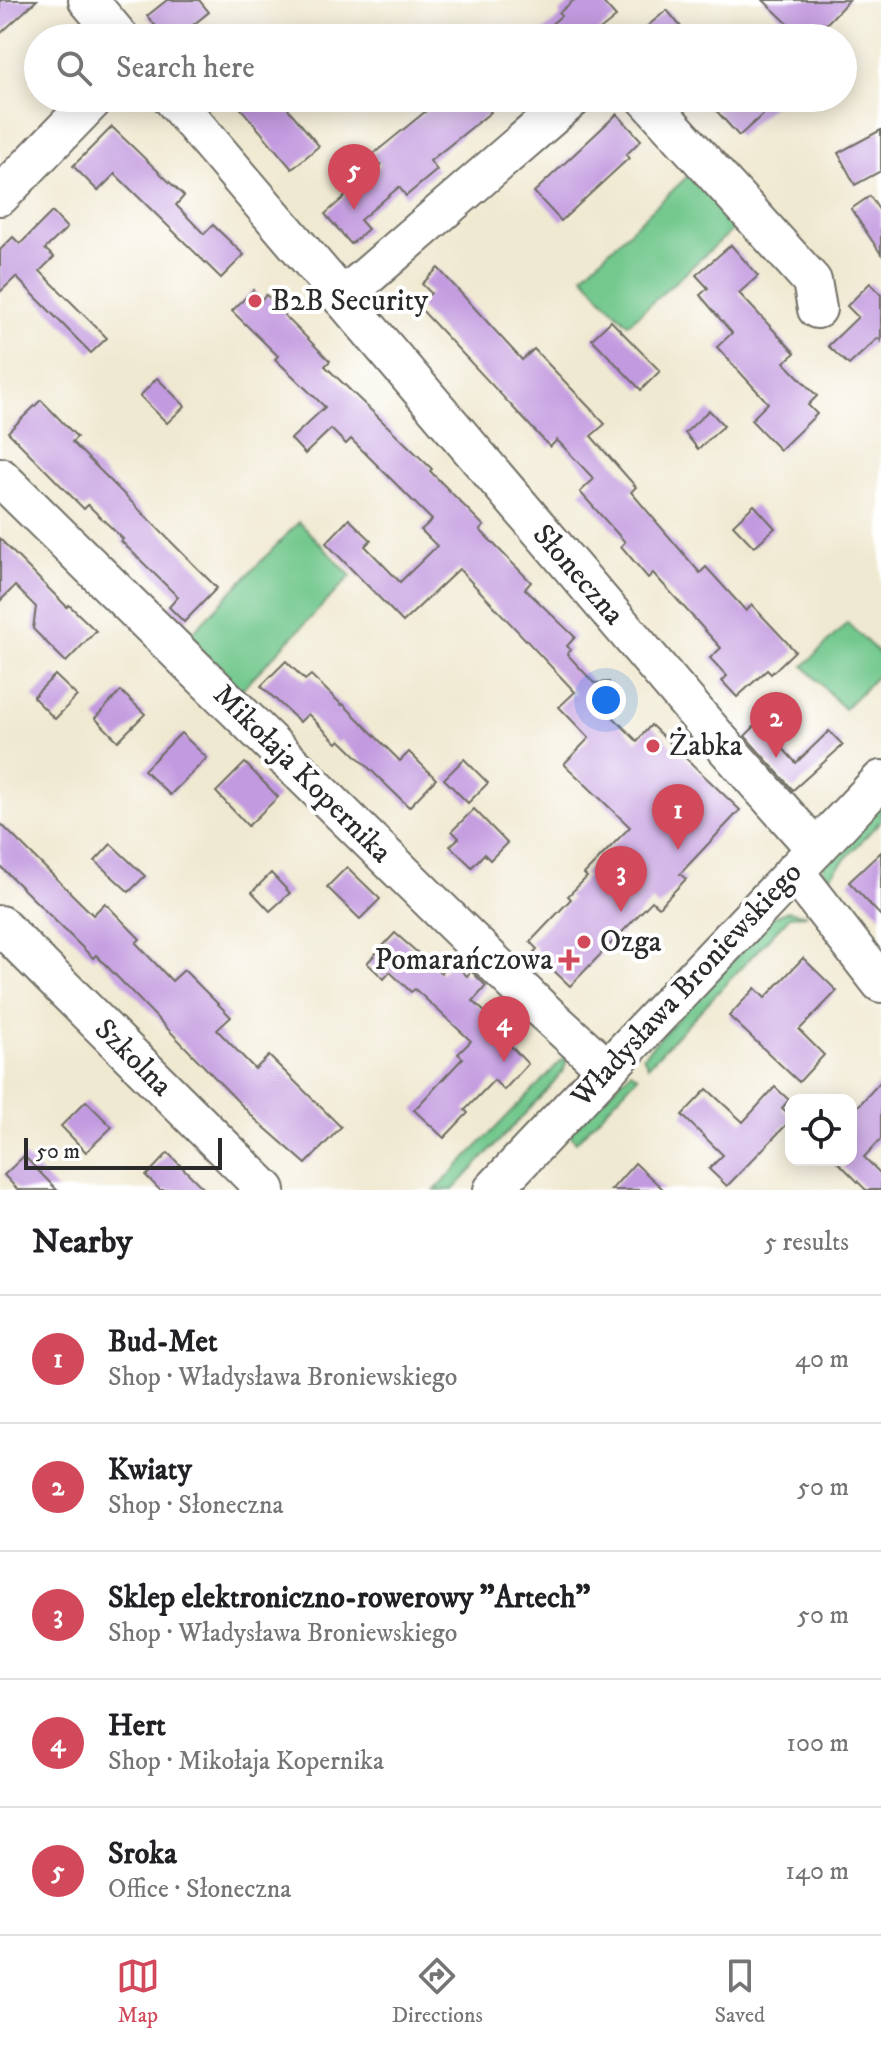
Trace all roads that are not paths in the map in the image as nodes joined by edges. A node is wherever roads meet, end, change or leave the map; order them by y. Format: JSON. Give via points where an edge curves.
{"nodes":[{"id":1,"x":88,"y":0,"type":"edge"},
{"id":2,"x":108,"y":24,"type":"edge"},
{"id":3,"x":81,"y":112,"type":"edge"},
{"id":4,"x":184,"y":112,"type":"edge"},
{"id":5,"x":557,"y":112,"type":"edge"},
{"id":6,"x":659,"y":112,"type":"edge"},
{"id":7,"x":0,"y":196,"type":"edge"},
{"id":8,"x":342,"y":298,"type":"junction"},
{"id":9,"x":817,"y":309,"type":"dead end"},
{"id":10,"x":0,"y":477,"type":"edge"},
{"id":11,"x":881,"y":780,"type":"edge"},
{"id":12,"x":805,"y":860,"type":"junction"},
{"id":13,"x":0,"y":925,"type":"edge"},
{"id":14,"x":881,"y":983,"type":"edge"},
{"id":15,"x":607,"y":1069,"type":"junction"},
{"id":16,"x":266,"y":1190,"type":"edge"},
{"id":17,"x":493,"y":1190,"type":"edge"}],
"edges":[{"from":1,"to":2,"type":"street"},
{"from":3,"to":7,"type":"street"},
{"from":4,"to":8,"type":"street","name":"Słoneczna"},
{"from":5,"to":8,"type":"street"},
{"from":6,"to":9,"type":"street","via":[[812,281]]},
{"from":8,"to":12,"type":"street","name":"Słoneczna","via":[[720,741]]},
{"from":10,"to":15,"type":"street","name":"Mikołaja Kopernika"},
{"from":11,"to":12,"type":"street","name":"Władysława Broniewskiego"},
{"from":12,"to":14,"type":"street","name":"Słoneczna"},
{"from":12,"to":15,"type":"street","name":"Władysława Broniewskiego"},
{"from":13,"to":16,"type":"street","name":"Szkolna"},
{"from":15,"to":17,"type":"street","name":"Władysława Broniewskiego"}]}
